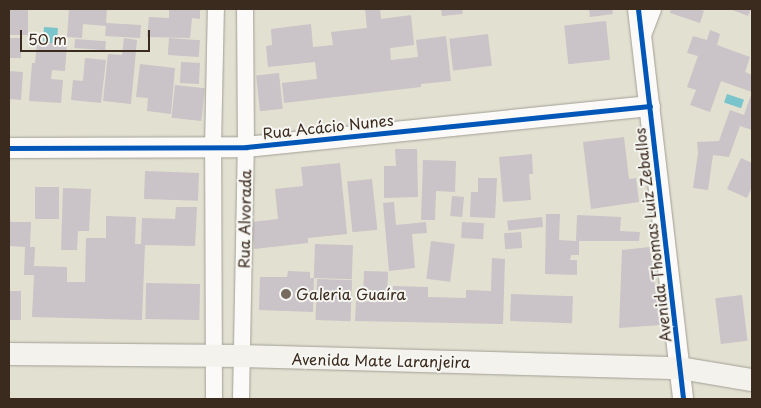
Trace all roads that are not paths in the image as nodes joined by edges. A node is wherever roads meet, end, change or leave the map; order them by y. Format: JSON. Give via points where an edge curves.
{"nodes":[{"id":1,"x":216,"y":9,"type":"edge"},
{"id":2,"x":245,"y":9,"type":"edge"},
{"id":3,"x":638,"y":9,"type":"edge"},
{"id":4,"x":653,"y":9,"type":"edge"},
{"id":5,"x":642,"y":38,"type":"junction"},
{"id":6,"x":650,"y":106,"type":"junction"},
{"id":7,"x":213,"y":147,"type":"junction"},
{"id":8,"x":246,"y":147,"type":"junction"},
{"id":9,"x":9,"y":148,"type":"edge"},
{"id":10,"x":9,"y":354,"type":"edge"},
{"id":11,"x":213,"y":356,"type":"junction"},
{"id":12,"x":241,"y":356,"type":"junction"},
{"id":13,"x":680,"y":368,"type":"junction"},
{"id":14,"x":752,"y":380,"type":"edge"},
{"id":15,"x":214,"y":399,"type":"edge"},
{"id":16,"x":241,"y":399,"type":"edge"},
{"id":17,"x":683,"y":399,"type":"edge"}],
"edges":[{"from":1,"to":7,"type":"street","name":"Rua Alvorada"},
{"from":2,"to":8,"type":"street","name":"Rua Alvorada"},
{"from":3,"to":5,"type":"street","name":"Avenida Thomas Luiz Zeballos"},
{"from":4,"to":5,"type":"street"},
{"from":5,"to":6,"type":"street","name":"Avenida Thomas Luiz Zeballos"},
{"from":6,"to":8,"type":"street","name":"Rua Acácio Nunes"},
{"from":6,"to":13,"type":"street","name":"Avenida Thomas Luiz Zeballos"},
{"from":7,"to":8,"type":"street","name":"Rua Acácio Nunes"},
{"from":7,"to":9,"type":"street","name":"Rua Acácio Nunes"},
{"from":7,"to":11,"type":"street","name":"Rua Alvorada"},
{"from":8,"to":12,"type":"street","name":"Rua Alvorada"},
{"from":10,"to":11,"type":"main road","name":"Avenida Mate Laranjeira"},
{"from":11,"to":12,"type":"main road","name":"Avenida Mate Laranjeira"},
{"from":11,"to":15,"type":"street","name":"Rua Alvorada"},
{"from":12,"to":13,"type":"main road","name":"Avenida Mate Laranjeira"},
{"from":12,"to":16,"type":"street","name":"Rua Alvorada"},
{"from":13,"to":14,"type":"main road","name":"Avenida Mate Laranjeira"},
{"from":13,"to":17,"type":"street","name":"Avenida Thomas Luiz Zeballos"}]}
